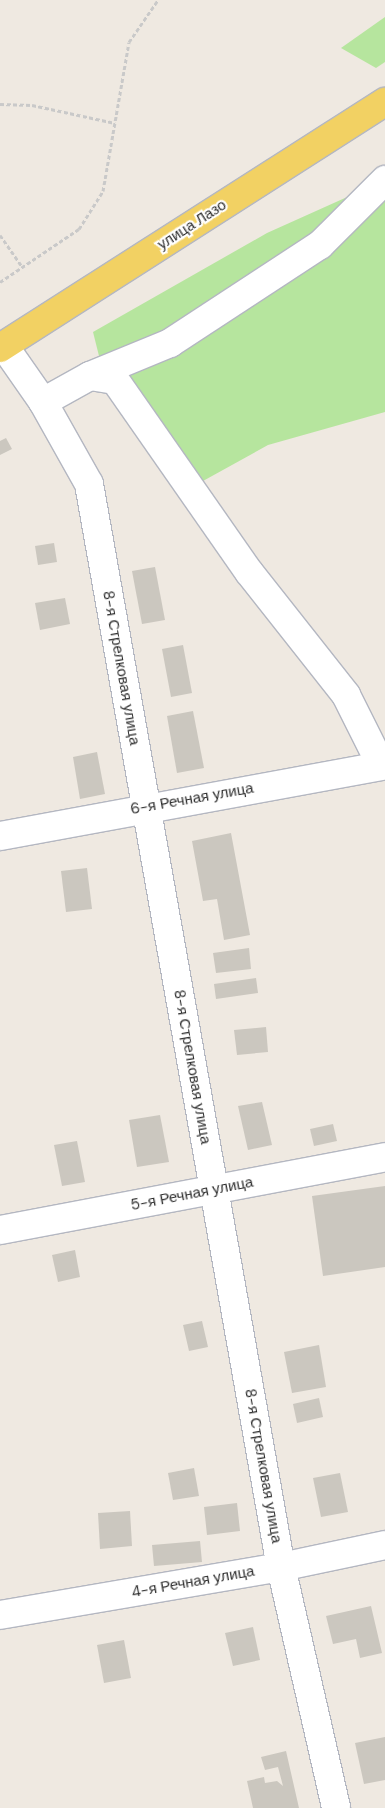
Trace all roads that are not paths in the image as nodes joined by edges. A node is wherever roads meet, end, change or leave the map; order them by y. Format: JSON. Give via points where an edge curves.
{"nodes":[{"id":1,"x":385,"y":102,"type":"edge"},
{"id":2,"x":385,"y":180,"type":"edge"},
{"id":3,"x":2,"y":347,"type":"edge"},
{"id":4,"x":90,"y":376,"type":"junction"},
{"id":5,"x":43,"y":402,"type":"junction"},
{"id":6,"x":380,"y":766,"type":"edge"},
{"id":7,"x":146,"y":808,"type":"junction"},
{"id":8,"x":0,"y":836,"type":"edge"},
{"id":9,"x":385,"y":1157,"type":"edge"},
{"id":10,"x":213,"y":1190,"type":"junction"},
{"id":11,"x":0,"y":1230,"type":"edge"},
{"id":12,"x":385,"y":1545,"type":"edge"},
{"id":13,"x":281,"y":1568,"type":"junction"},
{"id":14,"x":0,"y":1615,"type":"edge"},
{"id":15,"x":336,"y":1808,"type":"edge"}],
"edges":[{"from":1,"to":3,"type":"main road","name":"улица Лазо"},
{"from":2,"to":4,"type":"street","via":[[312,251],[170,343]]},
{"from":3,"to":5,"type":"street","name":"8-я Стрелковая улица"},
{"from":4,"to":5,"type":"street"},
{"from":4,"to":6,"type":"street","via":[[115,380],[213,524],[346,695]]},
{"from":5,"to":7,"type":"street","name":"8-я Стрелковая улица","via":[[88,484]]},
{"from":6,"to":7,"type":"street","name":"6-я Речная улица"},
{"from":7,"to":8,"type":"street","name":"6-я Речная улица"},
{"from":7,"to":10,"type":"street","name":"8-я Стрелковая улица"},
{"from":9,"to":10,"type":"street","name":"5-я Речная улица"},
{"from":10,"to":11,"type":"street","name":"5-я Речная улица"},
{"from":10,"to":13,"type":"street","name":"8-я Стрелковая улица"},
{"from":12,"to":13,"type":"street","name":"4-я Речная улица"},
{"from":13,"to":14,"type":"street","name":"4-я Речная улица"},
{"from":13,"to":15,"type":"street","name":"8-я Стрелковая улица"}]}
